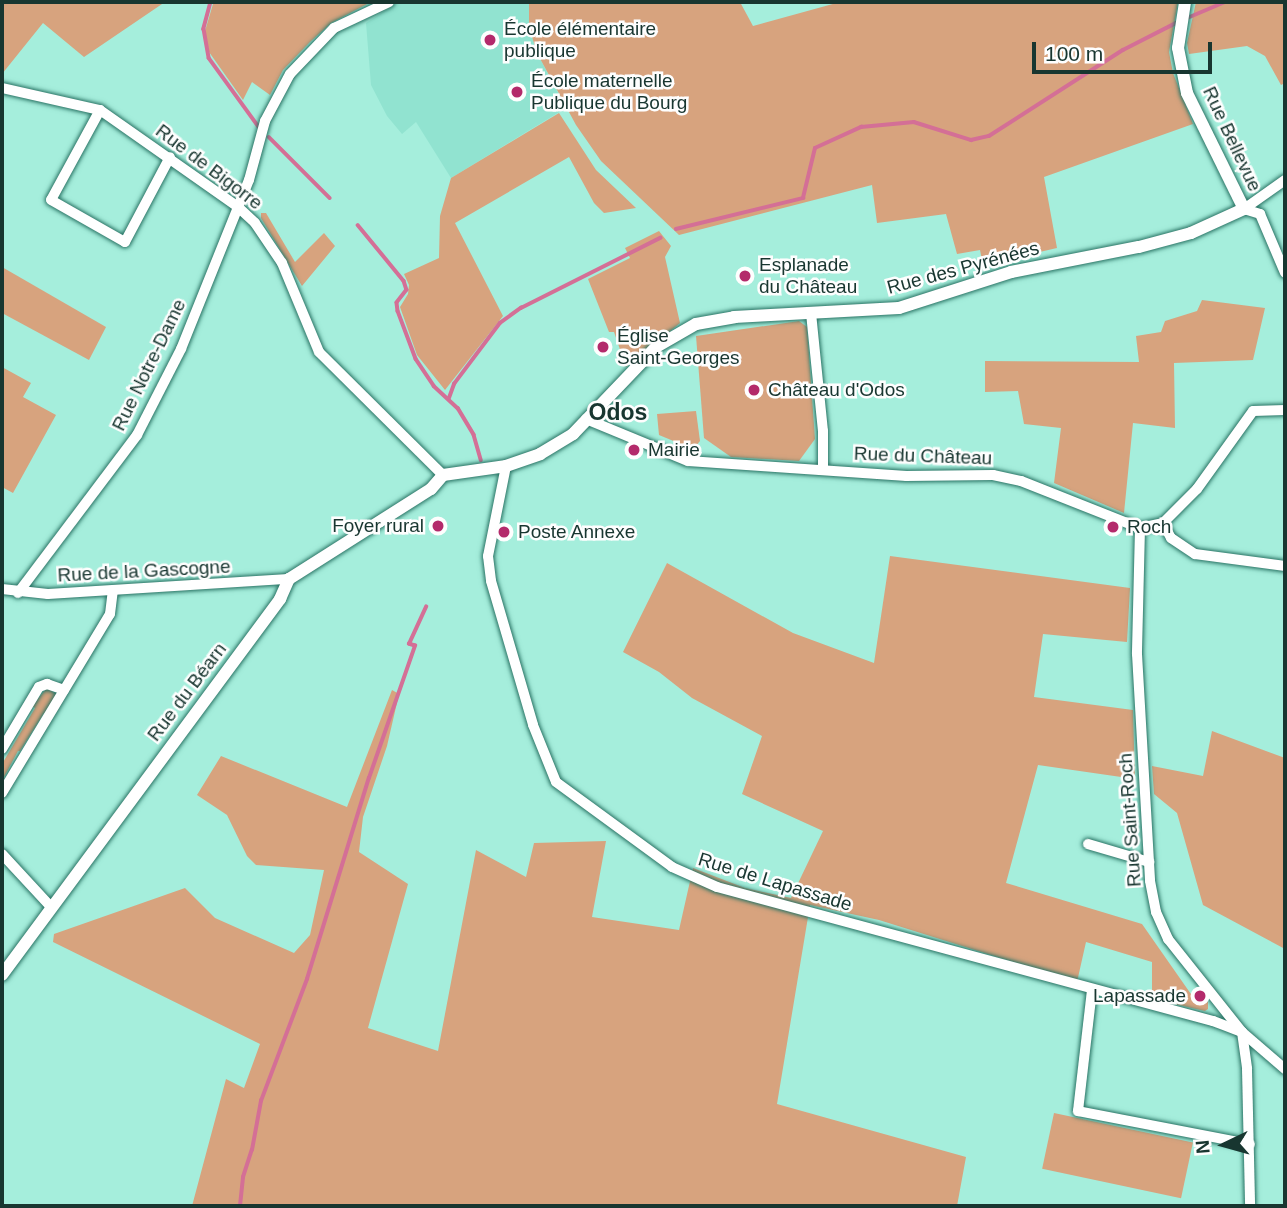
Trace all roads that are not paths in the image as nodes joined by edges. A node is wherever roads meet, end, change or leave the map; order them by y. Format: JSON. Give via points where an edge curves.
{"nodes":[{"id":1,"x":388,"y":2,"type":"edge"},
{"id":2,"x":1185,"y":2,"type":"edge"},
{"id":3,"x":2,"y":88,"type":"edge"},
{"id":4,"x":100,"y":110,"type":"junction"},
{"id":5,"x":170,"y":157,"type":"junction"},
{"id":6,"x":1285,"y":180,"type":"edge"},
{"id":7,"x":238,"y":207,"type":"junction"},
{"id":8,"x":1244,"y":209,"type":"junction"},
{"id":9,"x":1285,"y":273,"type":"edge"},
{"id":10,"x":811,"y":313,"type":"junction"},
{"id":11,"x":1285,"y":410,"type":"edge"},
{"id":12,"x":586,"y":419,"type":"junction"},
{"id":13,"x":506,"y":466,"type":"junction"},
{"id":14,"x":823,"y":469,"type":"junction"},
{"id":15,"x":443,"y":475,"type":"junction"},
{"id":16,"x":1163,"y":523,"type":"junction"},
{"id":17,"x":1140,"y":528,"type":"junction"},
{"id":18,"x":1285,"y":566,"type":"edge"},
{"id":19,"x":289,"y":579,"type":"junction"},
{"id":20,"x":2,"y":589,"type":"edge"},
{"id":21,"x":113,"y":590,"type":"junction"},
{"id":22,"x":18,"y":593,"type":"junction"},
{"id":23,"x":64,"y":690,"type":"junction"},
{"id":24,"x":2,"y":749,"type":"edge"},
{"id":25,"x":2,"y":793,"type":"edge"},
{"id":26,"x":1088,"y":844,"type":"dead end"},
{"id":27,"x":2,"y":855,"type":"edge"},
{"id":28,"x":1149,"y":862,"type":"junction"},
{"id":29,"x":51,"y":907,"type":"junction"},
{"id":30,"x":2,"y":975,"type":"edge"},
{"id":31,"x":1092,"y":990,"type":"junction"},
{"id":32,"x":1242,"y":1032,"type":"junction"},
{"id":33,"x":1285,"y":1069,"type":"edge"},
{"id":34,"x":1250,"y":1144,"type":"junction"},
{"id":35,"x":1250,"y":1206,"type":"edge"}],
"edges":[{"from":1,"to":7,"type":"street","name":"Rue Notre-Dame","via":[[334,28],[290,74],[265,121]]},
{"from":2,"to":8,"type":"street","name":"Rue Bellevue","via":[[1178,35],[1187,93]]},
{"from":3,"to":4,"type":"street","name":"Rue de Bigorre"},
{"from":4,"to":5,"type":"street","name":"Rue de Bigorre"},
{"from":4,"to":5,"type":"street","via":[[51,200],[125,242]]},
{"from":5,"to":7,"type":"street","name":"Rue de Bigorre"},
{"from":6,"to":8,"type":"street","name":"Rue des Pyrénées"},
{"from":7,"to":15,"type":"street","name":"Rue de Bigorre","via":[[282,263],[319,352]]},
{"from":7,"to":22,"type":"street","name":"Rue Notre-Dame","via":[[181,349],[137,435]]},
{"from":8,"to":9,"type":"street","via":[[1260,214]]},
{"from":8,"to":10,"type":"street","name":"Rue des Pyrénées","via":[[1191,233],[1011,272],[922,303]]},
{"from":10,"to":12,"type":"street","name":"Rue des Pyrénées","via":[[695,324],[656,347]]},
{"from":10,"to":14,"type":"street"},
{"from":11,"to":16,"type":"street","via":[[1253,411],[1246,416],[1196,489]]},
{"from":12,"to":13,"type":"street","name":"Rue des Pyrénées","via":[[573,434],[540,454]]},
{"from":12,"to":14,"type":"street","name":"Rue du Château","via":[[688,461]]},
{"from":13,"to":15,"type":"street","name":"Rue des Pyrénées"},
{"from":13,"to":31,"type":"street","name":"Rue de Lapassade","via":[[488,556],[491,581],[533,725],[556,782],[672,867],[717,887]]},
{"from":14,"to":17,"type":"street","name":"Rue du Château","via":[[906,476],[993,475],[1021,481]]},
{"from":15,"to":19,"type":"street","name":"Rue du Béarn","via":[[431,489]]},
{"from":16,"to":17,"type":"street"},
{"from":16,"to":18,"type":"street","via":[[1171,538],[1195,554]]},
{"from":17,"to":28,"type":"street","name":"Rue Saint-Roch","via":[[1137,654]]},
{"from":19,"to":21,"type":"street","name":"Rue de la Gascogne"},
{"from":19,"to":29,"type":"street","name":"Rue du Béarn","via":[[280,599]]},
{"from":20,"to":22,"type":"street","name":"Rue de la Gascogne"},
{"from":21,"to":22,"type":"street","name":"Rue de la Gascogne"},
{"from":21,"to":23,"type":"street","via":[[110,614]]},
{"from":23,"to":24,"type":"street","via":[[47,684],[39,687]]},
{"from":23,"to":25,"type":"street"},
{"from":26,"to":28,"type":"street"},
{"from":27,"to":29,"type":"street"},
{"from":28,"to":32,"type":"street","name":"Rue Saint-Roch","via":[[1156,912],[1168,939]]},
{"from":29,"to":30,"type":"street","name":"Rue du Béarn"},
{"from":31,"to":32,"type":"street","name":"Rue de Lapassade"},
{"from":31,"to":34,"type":"street","via":[[1078,1111]]},
{"from":32,"to":33,"type":"street"},
{"from":32,"to":34,"type":"street"},
{"from":34,"to":35,"type":"street"}]}
